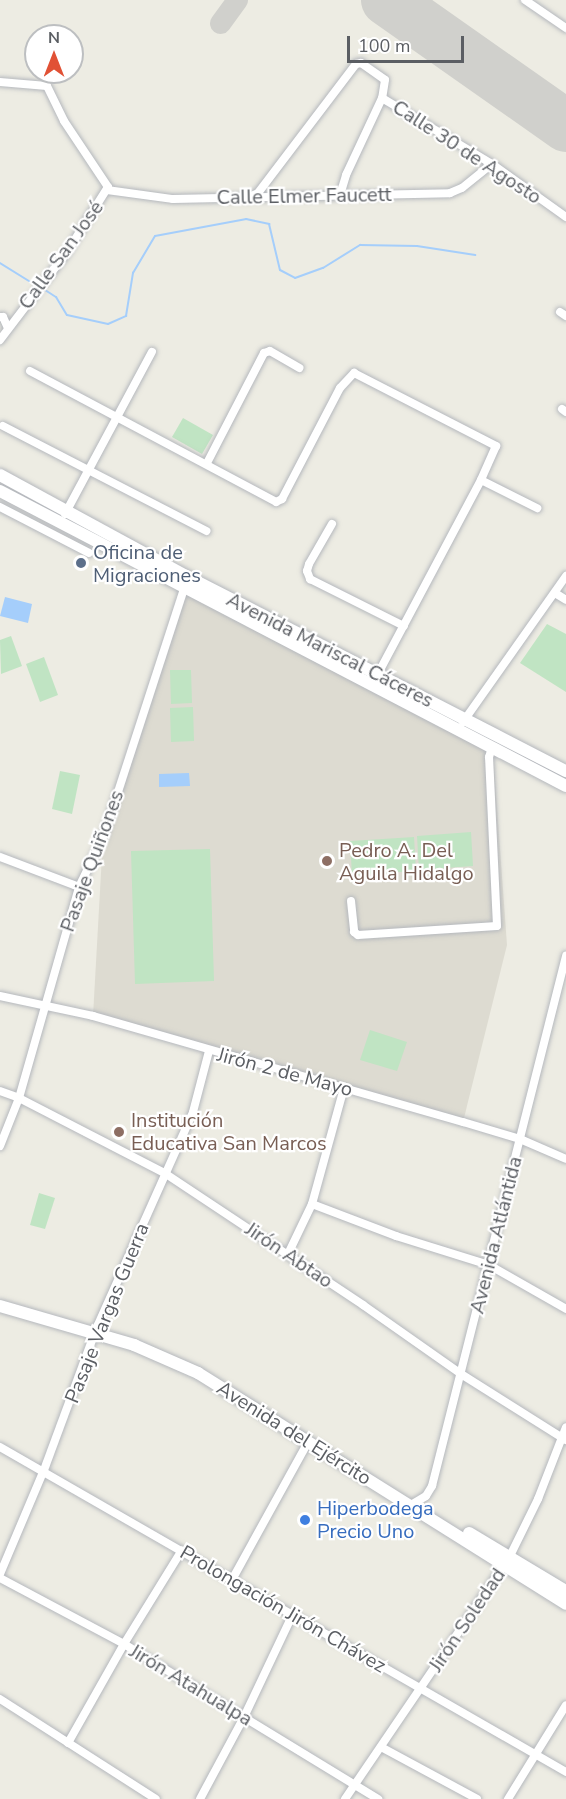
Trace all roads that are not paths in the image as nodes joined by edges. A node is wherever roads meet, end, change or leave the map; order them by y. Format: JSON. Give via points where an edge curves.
{"nodes":[{"id":1,"x":525,"y":0,"type":"edge"},
{"id":2,"x":566,"y":28,"type":"edge"},
{"id":3,"x":0,"y":82,"type":"edge"},
{"id":4,"x":381,"y":98,"type":"junction"},
{"id":5,"x":492,"y":164,"type":"junction"},
{"id":6,"x":107,"y":190,"type":"junction"},
{"id":7,"x":340,"y":195,"type":"junction"},
{"id":8,"x":248,"y":198,"type":"junction"},
{"id":9,"x":566,"y":217,"type":"edge"},
{"id":10,"x":0,"y":317,"type":"edge"},
{"id":11,"x":8,"y":328,"type":"junction"},
{"id":12,"x":0,"y":340,"type":"edge"},
{"id":13,"x":152,"y":352,"type":"dead end"},
{"id":14,"x":300,"y":368,"type":"dead end"},
{"id":15,"x":30,"y":371,"type":"dead end"},
{"id":16,"x":116,"y":416,"type":"junction"},
{"id":17,"x":3,"y":426,"type":"dead end"},
{"id":18,"x":207,"y":463,"type":"junction"},
{"id":19,"x":88,"y":470,"type":"junction"},
{"id":20,"x":0,"y":476,"type":"edge"},
{"id":21,"x":481,"y":480,"type":"junction"},
{"id":22,"x":0,"y":491,"type":"edge"},
{"id":23,"x":0,"y":507,"type":"edge"},
{"id":24,"x":537,"y":508,"type":"dead end"},
{"id":25,"x":67,"y":511,"type":"junction"},
{"id":26,"x":60,"y":523,"type":"junction"},
{"id":27,"x":332,"y":524,"type":"dead end"},
{"id":28,"x":206,"y":531,"type":"dead end"},
{"id":29,"x":89,"y":553,"type":"dead end"},
{"id":30,"x":566,"y":576,"type":"edge"},
{"id":31,"x":186,"y":582,"type":"junction"},
{"id":32,"x":555,"y":593,"type":"junction"},
{"id":33,"x":566,"y":600,"type":"edge"},
{"id":34,"x":404,"y":626,"type":"junction"},
{"id":35,"x":375,"y":680,"type":"junction"},
{"id":36,"x":462,"y":725,"type":"junction"},
{"id":37,"x":492,"y":748,"type":"junction"},
{"id":38,"x":566,"y":771,"type":"edge"},
{"id":39,"x":566,"y":786,"type":"edge"},
{"id":40,"x":0,"y":857,"type":"edge"},
{"id":41,"x":79,"y":887,"type":"junction"},
{"id":42,"x":351,"y":901,"type":"dead end"},
{"id":43,"x":566,"y":956,"type":"edge"},
{"id":44,"x":0,"y":996,"type":"edge"},
{"id":45,"x":43,"y":1008,"type":"junction"},
{"id":46,"x":209,"y":1051,"type":"junction"},
{"id":47,"x":344,"y":1088,"type":"junction"},
{"id":48,"x":0,"y":1091,"type":"edge"},
{"id":49,"x":19,"y":1098,"type":"junction"},
{"id":50,"x":520,"y":1139,"type":"junction"},
{"id":51,"x":0,"y":1146,"type":"edge"},
{"id":52,"x":566,"y":1159,"type":"edge"},
{"id":53,"x":166,"y":1174,"type":"junction"},
{"id":54,"x":312,"y":1204,"type":"junction"},
{"id":55,"x":288,"y":1254,"type":"junction"},
{"id":56,"x":489,"y":1265,"type":"junction"},
{"id":57,"x":0,"y":1299,"type":"edge"},
{"id":58,"x":0,"y":1306,"type":"edge"},
{"id":59,"x":566,"y":1309,"type":"edge"},
{"id":60,"x":96,"y":1331,"type":"junction"},
{"id":61,"x":461,"y":1374,"type":"junction"},
{"id":62,"x":566,"y":1427,"type":"edge"},
{"id":63,"x":564,"y":1439,"type":"edge"},
{"id":64,"x":308,"y":1442,"type":"junction"},
{"id":65,"x":0,"y":1447,"type":"edge"},
{"id":66,"x":328,"y":1449,"type":"junction"},
{"id":67,"x":45,"y":1470,"type":"junction"},
{"id":68,"x":414,"y":1503,"type":"junction"},
{"id":69,"x":182,"y":1550,"type":"junction"},
{"id":70,"x":506,"y":1561,"type":"junction"},
{"id":71,"x":0,"y":1576,"type":"edge"},
{"id":72,"x":233,"y":1578,"type":"junction"},
{"id":73,"x":566,"y":1591,"type":"edge"},
{"id":74,"x":566,"y":1604,"type":"edge"},
{"id":75,"x":292,"y":1616,"type":"junction"},
{"id":76,"x":124,"y":1644,"type":"junction"},
{"id":77,"x":421,"y":1689,"type":"junction"},
{"id":78,"x":0,"y":1699,"type":"edge"},
{"id":79,"x":566,"y":1705,"type":"edge"},
{"id":80,"x":244,"y":1717,"type":"junction"},
{"id":81,"x":68,"y":1743,"type":"junction"},
{"id":82,"x":381,"y":1747,"type":"junction"},
{"id":83,"x":537,"y":1754,"type":"junction"},
{"id":84,"x":566,"y":1772,"type":"edge"},
{"id":85,"x":355,"y":1785,"type":"junction"},
{"id":86,"x":156,"y":1799,"type":"edge"},
{"id":87,"x":200,"y":1799,"type":"edge"},
{"id":88,"x":345,"y":1799,"type":"edge"},
{"id":89,"x":378,"y":1799,"type":"edge"},
{"id":90,"x":477,"y":1799,"type":"edge"},
{"id":91,"x":508,"y":1799,"type":"edge"}],
"edges":[{"from":1,"to":2,"type":"street"},
{"from":3,"to":6,"type":"street","name":"Calle San José","via":[[47,86],[70,131],[107,183]]},
{"from":4,"to":5,"type":"street","name":"Calle 30 de Agosto"},
{"from":4,"to":7,"type":"street"},
{"from":4,"to":8,"type":"street","name":"Calle 30 de Agosto","via":[[384,80],[361,63],[356,64],[258,193]]},
{"from":5,"to":7,"type":"street","name":"Calle Elmer Faucett","via":[[450,193]]},
{"from":5,"to":9,"type":"street","name":"Calle 30 de Agosto"},
{"from":6,"to":8,"type":"street","name":"Calle Elmer Faucett","via":[[173,199]]},
{"from":6,"to":11,"type":"street","name":"Calle San José","via":[[32,300]]},
{"from":7,"to":8,"type":"street","name":"Calle Elmer Faucett"},
{"from":10,"to":11,"type":"street","via":[[3,316]]},
{"from":11,"to":12,"type":"street","name":"Calle San José"},
{"from":13,"to":16,"type":"street"},
{"from":14,"to":18,"type":"street","via":[[270,351],[264,353]]},
{"from":15,"to":16,"type":"street"},
{"from":16,"to":18,"type":"street"},
{"from":16,"to":19,"type":"street"},
{"from":17,"to":19,"type":"street"},
{"from":18,"to":21,"type":"street","via":[[280,502],[340,388],[354,373],[496,446]]},
{"from":19,"to":25,"type":"street"},
{"from":19,"to":28,"type":"street"},
{"from":20,"to":25,"type":"main road","name":"Avenida Mariscal Cáceres"},
{"from":21,"to":24,"type":"street"},
{"from":21,"to":34,"type":"street"},
{"from":22,"to":26,"type":"main road","name":"Avenida Mariscal Cáceres"},
{"from":23,"to":29,"type":"street"},
{"from":25,"to":26,"type":"street"},
{"from":25,"to":31,"type":"main road","name":"Avenida Mariscal Cáceres"},
{"from":26,"to":31,"type":"main road","name":"Avenida Mariscal Cáceres"},
{"from":27,"to":34,"type":"street","via":[[309,564],[310,579]]},
{"from":30,"to":32,"type":"street"},
{"from":31,"to":35,"type":"main road","name":"Avenida Mariscal Cáceres"},
{"from":31,"to":41,"type":"street","name":"Pasaje Quiñones","via":[[104,835]]},
{"from":32,"to":33,"type":"street"},
{"from":32,"to":36,"type":"street"},
{"from":34,"to":35,"type":"street"},
{"from":35,"to":36,"type":"main road","name":"Avenida Mariscal Cáceres"},
{"from":36,"to":37,"type":"main road","name":"Avenida Mariscal Cáceres"},
{"from":36,"to":38,"type":"main road","name":"Avenida Mariscal Cáceres"},
{"from":37,"to":39,"type":"main road","name":"Avenida Mariscal Cáceres"},
{"from":37,"to":42,"type":"street","via":[[489,757],[497,926],[358,935],[354,932]]},
{"from":40,"to":41,"type":"street"},
{"from":41,"to":45,"type":"street","name":"Pasaje Quiñones"},
{"from":43,"to":50,"type":"street","name":"Avenida Atlántida"},
{"from":44,"to":45,"type":"street","name":"Jirón 2 de Mayo"},
{"from":45,"to":46,"type":"street","name":"Jirón 2 de Mayo","via":[[93,1016]]},
{"from":45,"to":49,"type":"street","name":"Pasaje Quiñones"},
{"from":46,"to":47,"type":"street","name":"Jirón 2 de Mayo"},
{"from":46,"to":53,"type":"street","name":"Pasaje Vargas Guerra","via":[[193,1112]]},
{"from":47,"to":50,"type":"street","name":"Jirón 2 de Mayo"},
{"from":47,"to":54,"type":"street"},
{"from":48,"to":49,"type":"street","name":"Jirón Abtao"},
{"from":49,"to":51,"type":"street","name":"Pasaje Quiñones"},
{"from":49,"to":53,"type":"street","name":"Jirón Abtao"},
{"from":50,"to":52,"type":"street","name":"Jirón 2 de Mayo"},
{"from":50,"to":56,"type":"street","name":"Avenida Atlántida"},
{"from":53,"to":55,"type":"street","name":"Jirón Abtao"},
{"from":53,"to":60,"type":"street","name":"Pasaje Vargas Guerra"},
{"from":54,"to":55,"type":"street"},
{"from":54,"to":56,"type":"street"},
{"from":55,"to":61,"type":"street","name":"Jirón Abtao"},
{"from":56,"to":59,"type":"street"},
{"from":56,"to":61,"type":"street","name":"Avenida Atlántida"},
{"from":57,"to":60,"type":"main road","name":"Avenida del Ejército"},
{"from":58,"to":60,"type":"main road","name":"Avenida del Ejército"},
{"from":60,"to":64,"type":"main road","name":"Avenida del Ejército","via":[[175,1361]]},
{"from":60,"to":66,"type":"main road","name":"Avenida del Ejército","via":[[186,1358]]},
{"from":60,"to":67,"type":"street","name":"Pasaje Vargas Guerra"},
{"from":61,"to":63,"type":"street","name":"Jirón Abtao"},
{"from":61,"to":68,"type":"street","name":"Avenida Atlántida","via":[[432,1486]]},
{"from":62,"to":63,"type":"street","name":"Jirón Soledad"},
{"from":63,"to":70,"type":"street","name":"Jirón Soledad"},
{"from":64,"to":66,"type":"main road","name":"Avenida del Ejército"},
{"from":64,"to":72,"type":"street"},
{"from":65,"to":67,"type":"street","name":"Prolongación Jirón Chávez"},
{"from":66,"to":68,"type":"main road","name":"Avenida del Ejército"},
{"from":67,"to":69,"type":"street","name":"Prolongación Jirón Chávez"},
{"from":67,"to":71,"type":"street","name":"Pasaje Vargas Guerra"},
{"from":68,"to":70,"type":"main road","name":"Avenida del Ejército"},
{"from":69,"to":72,"type":"street","name":"Prolongación Jirón Chávez"},
{"from":69,"to":76,"type":"street"},
{"from":70,"to":73,"type":"main road","name":"Avenida del Ejército"},
{"from":70,"to":74,"type":"main road","name":"Avenida del Ejército"},
{"from":70,"to":77,"type":"street","name":"Jirón Soledad"},
{"from":71,"to":76,"type":"street","name":"Jirón Atahualpa"},
{"from":72,"to":75,"type":"street","name":"Prolongación Jirón Chávez"},
{"from":75,"to":77,"type":"street","name":"Prolongación Jirón Chávez"},
{"from":75,"to":80,"type":"street"},
{"from":76,"to":80,"type":"street","name":"Jirón Atahualpa"},
{"from":76,"to":81,"type":"street"},
{"from":77,"to":82,"type":"street","name":"Jirón Soledad"},
{"from":77,"to":83,"type":"street","name":"Prolongación Jirón Chávez"},
{"from":78,"to":81,"type":"street"},
{"from":79,"to":83,"type":"street"},
{"from":80,"to":85,"type":"street","name":"Jirón Atahualpa"},
{"from":80,"to":87,"type":"street"},
{"from":81,"to":86,"type":"street"},
{"from":82,"to":85,"type":"street","name":"Jirón Soledad"},
{"from":82,"to":90,"type":"street"},
{"from":83,"to":84,"type":"street","name":"Prolongación Jirón Chávez"},
{"from":83,"to":91,"type":"street"},
{"from":85,"to":88,"type":"street","name":"Jirón Soledad"},
{"from":85,"to":89,"type":"street","name":"Jirón Atahualpa"}]}
